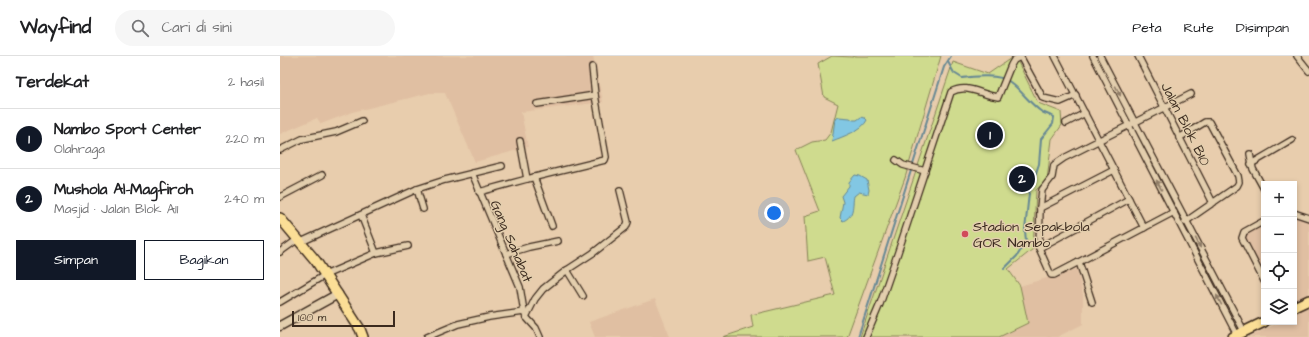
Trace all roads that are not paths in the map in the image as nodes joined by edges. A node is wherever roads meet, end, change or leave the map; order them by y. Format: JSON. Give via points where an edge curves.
{"nodes":[{"id":1,"x":1020,"y":56,"type":"edge"},
{"id":2,"x":1055,"y":56,"type":"edge"},
{"id":3,"x":1093,"y":56,"type":"edge"},
{"id":4,"x":1100,"y":56,"type":"edge"},
{"id":5,"x":1138,"y":56,"type":"edge"},
{"id":6,"x":1297,"y":56,"type":"edge"},
{"id":7,"x":592,"y":67,"type":"dead end"},
{"id":8,"x":1309,"y":71,"type":"edge"},
{"id":9,"x":1191,"y":94,"type":"dead end"},
{"id":10,"x":1076,"y":95,"type":"junction"},
{"id":11,"x":595,"y":96,"type":"junction"},
{"id":12,"x":537,"y":104,"type":"dead end"},
{"id":13,"x":1164,"y":108,"type":"junction"},
{"id":14,"x":1085,"y":113,"type":"junction"},
{"id":15,"x":362,"y":121,"type":"dead end"},
{"id":16,"x":1066,"y":123,"type":"dead end"},
{"id":17,"x":1135,"y":123,"type":"junction"},
{"id":18,"x":1129,"y":126,"type":"junction"},
{"id":19,"x":1180,"y":138,"type":"junction"},
{"id":20,"x":1292,"y":140,"type":"dead end"},
{"id":21,"x":520,"y":141,"type":"dead end"},
{"id":22,"x":1099,"y":141,"type":"junction"},
{"id":23,"x":280,"y":150,"type":"edge"},
{"id":24,"x":1250,"y":154,"type":"dead end"},
{"id":25,"x":896,"y":160,"type":"dead end"},
{"id":26,"x":1251,"y":164,"type":"junction"},
{"id":27,"x":502,"y":166,"type":"dead end"},
{"id":28,"x":1114,"y":170,"type":"junction"},
{"id":29,"x":925,"y":171,"type":"junction"},
{"id":30,"x":472,"y":173,"type":"junction"},
{"id":31,"x":322,"y":175,"type":"dead end"},
{"id":32,"x":534,"y":177,"type":"junction"},
{"id":33,"x":526,"y":179,"type":"junction"},
{"id":34,"x":1261,"y":184,"type":"edge"},
{"id":35,"x":417,"y":189,"type":"junction"},
{"id":36,"x":620,"y":190,"type":"dead end"},
{"id":37,"x":479,"y":192,"type":"junction"},
{"id":38,"x":280,"y":198,"type":"edge"},
{"id":39,"x":1129,"y":199,"type":"junction"},
{"id":40,"x":1213,"y":203,"type":"junction"},
{"id":41,"x":1040,"y":208,"type":"junction"},
{"id":42,"x":423,"y":209,"type":"dead end"},
{"id":43,"x":1174,"y":212,"type":"junction"},
{"id":44,"x":1297,"y":214,"type":"edge"},
{"id":45,"x":361,"y":215,"type":"junction"},
{"id":46,"x":280,"y":218,"type":"edge"},
{"id":47,"x":1309,"y":218,"type":"edge"},
{"id":48,"x":1187,"y":221,"type":"junction"},
{"id":49,"x":1261,"y":223,"type":"edge"},
{"id":50,"x":1180,"y":224,"type":"junction"},
{"id":51,"x":552,"y":226,"type":"dead end"},
{"id":52,"x":1144,"y":228,"type":"junction"},
{"id":53,"x":300,"y":240,"type":"junction"},
{"id":54,"x":558,"y":241,"type":"dead end"},
{"id":55,"x":408,"y":246,"type":"dead end"},
{"id":56,"x":1039,"y":248,"type":"junction"},
{"id":57,"x":280,"y":252,"type":"edge"},
{"id":58,"x":376,"y":253,"type":"junction"},
{"id":59,"x":506,"y":254,"type":"junction"},
{"id":60,"x":1079,"y":262,"type":"junction"},
{"id":61,"x":567,"y":270,"type":"junction"},
{"id":62,"x":325,"y":275,"type":"junction"},
{"id":63,"x":1261,"y":275,"type":"edge"},
{"id":64,"x":338,"y":294,"type":"junction"},
{"id":65,"x":584,"y":296,"type":"dead end"},
{"id":66,"x":1309,"y":300,"type":"edge"},
{"id":67,"x":280,"y":302,"type":"edge"},
{"id":68,"x":1092,"y":302,"type":"dead end"},
{"id":69,"x":1297,"y":306,"type":"edge"},
{"id":70,"x":525,"y":314,"type":"junction"},
{"id":71,"x":1261,"y":323,"type":"edge"},
{"id":72,"x":280,"y":326,"type":"edge"},
{"id":73,"x":361,"y":333,"type":"edge"},
{"id":74,"x":1238,"y":334,"type":"edge"},
{"id":75,"x":370,"y":337,"type":"edge"},
{"id":76,"x":427,"y":337,"type":"edge"},
{"id":77,"x":539,"y":337,"type":"edge"},
{"id":78,"x":866,"y":337,"type":"edge"}],
"edges":[{"from":1,"to":10,"type":"street","via":[[1043,98],[1059,102]]},
{"from":1,"to":29,"type":"street","via":[[1010,65],[998,97],[966,88],[951,92]]},
{"from":2,"to":10,"type":"street"},
{"from":3,"to":18,"type":"street"},
{"from":4,"to":17,"type":"street","one_way":true},
{"from":5,"to":13,"type":"street","name":"Jalan Blok B10"},
{"from":6,"to":8,"type":"street"},
{"from":7,"to":11,"type":"street"},
{"from":9,"to":13,"type":"street"},
{"from":10,"to":14,"type":"street"},
{"from":11,"to":12,"type":"street"},
{"from":11,"to":32,"type":"street","via":[[605,160]]},
{"from":13,"to":17,"type":"street"},
{"from":13,"to":19,"type":"street","name":"Jalan Blok B10"},
{"from":14,"to":16,"type":"street"},
{"from":14,"to":22,"type":"street"},
{"from":15,"to":23,"type":"street","via":[[336,132],[302,139]]},
{"from":17,"to":18,"type":"street"},
{"from":17,"to":48,"type":"street"},
{"from":18,"to":22,"type":"street"},
{"from":43,"to":18,"type":"street","one_way":true},
{"from":19,"to":40,"type":"street","name":"Jalan Blok B10"},
{"from":19,"to":40,"type":"street","via":[[1205,122],[1210,122],[1238,176],[1237,186]]},
{"from":20,"to":26,"type":"street"},
{"from":21,"to":33,"type":"street"},
{"from":22,"to":28,"type":"street"},
{"from":22,"to":41,"type":"street","via":[[1054,165],[1052,177],[1042,190]]},
{"from":24,"to":26,"type":"street"},
{"from":25,"to":29,"type":"street"},
{"from":26,"to":34,"type":"street"},
{"from":27,"to":30,"type":"street"},
{"from":28,"to":39,"type":"street"},
{"from":28,"to":41,"type":"street"},
{"from":29,"to":78,"type":"street","via":[[880,304]]},
{"from":30,"to":35,"type":"street"},
{"from":30,"to":37,"type":"street","name":"Gang Sahabat"},
{"from":31,"to":38,"type":"street"},
{"from":32,"to":33,"type":"street"},
{"from":32,"to":51,"type":"street"},
{"from":33,"to":37,"type":"street"},
{"from":35,"to":42,"type":"street"},
{"from":35,"to":45,"type":"street"},
{"from":36,"to":61,"type":"street","via":[[628,222],[626,227],[594,253]]},
{"from":37,"to":59,"type":"street","name":"Gang Sahabat"},
{"from":39,"to":52,"type":"street"},
{"from":39,"to":56,"type":"street"},
{"from":40,"to":48,"type":"street"},
{"from":41,"to":56,"type":"street"},
{"from":43,"to":50,"type":"street"},
{"from":43,"to":52,"type":"street"},
{"from":44,"to":47,"type":"street"},
{"from":45,"to":53,"type":"street"},
{"from":45,"to":58,"type":"street"},
{"from":46,"to":53,"type":"main road"},
{"from":48,"to":50,"type":"street"},
{"from":48,"to":74,"type":"street","one_way":true},
{"from":49,"to":63,"type":"street","via":[[1244,232],[1242,238]]},
{"from":74,"to":50,"type":"street","one_way":true},
{"from":52,"to":60,"type":"street"},
{"from":53,"to":57,"type":"street"},
{"from":53,"to":62,"type":"main road"},
{"from":54,"to":59,"type":"street"},
{"from":55,"to":58,"type":"street"},
{"from":56,"to":60,"type":"street","via":[[1051,275]]},
{"from":58,"to":62,"type":"street"},
{"from":59,"to":70,"type":"street","name":"Gang Sahabat","via":[[520,287]]},
{"from":60,"to":68,"type":"street"},
{"from":61,"to":65,"type":"street"},
{"from":61,"to":70,"type":"street","via":[[543,289]]},
{"from":62,"to":64,"type":"main road"},
{"from":62,"to":67,"type":"street"},
{"from":64,"to":72,"type":"street"},
{"from":64,"to":73,"type":"main road"},
{"from":66,"to":69,"type":"main road"},
{"from":70,"to":76,"type":"street","via":[[489,317],[458,324]]},
{"from":70,"to":77,"type":"street","name":"Gang Sahabat","via":[[536,328]]},
{"from":71,"to":74,"type":"main road"},
{"from":73,"to":75,"type":"main road","via":[[367,333]]}]}
